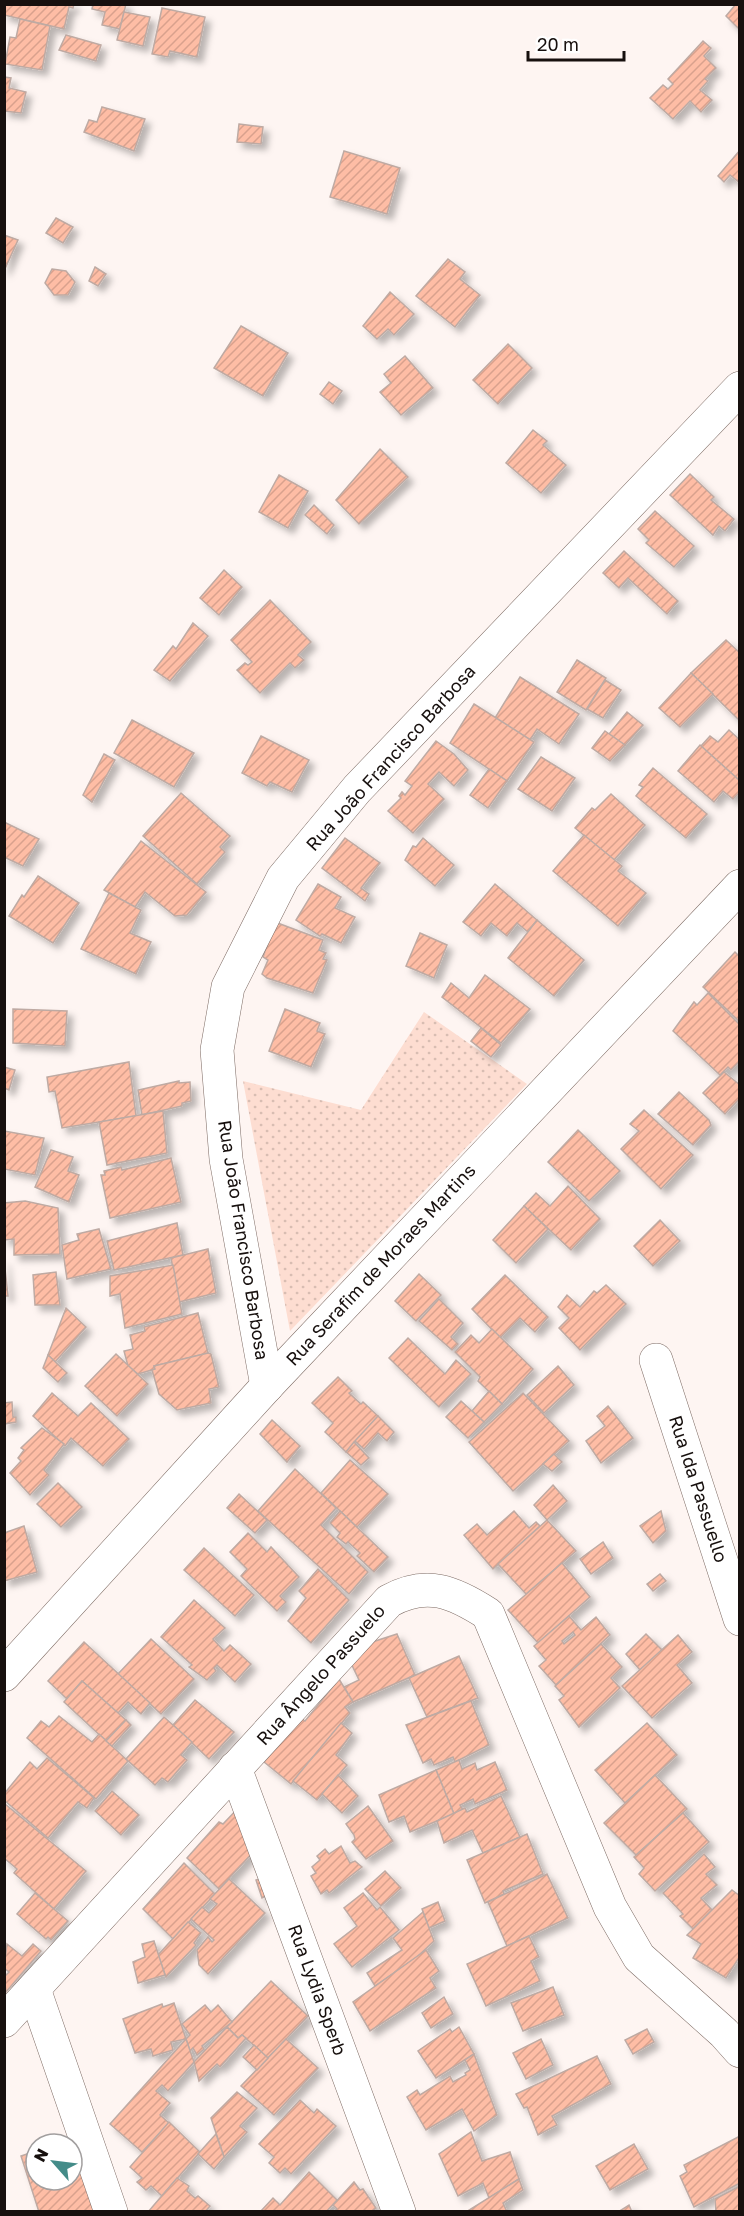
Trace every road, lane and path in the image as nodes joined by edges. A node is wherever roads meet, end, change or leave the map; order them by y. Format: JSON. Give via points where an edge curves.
{"nodes":[{"id":1,"x":740,"y":388,"type":"edge"},
{"id":2,"x":740,"y":886,"type":"edge"},
{"id":3,"x":656,"y":1360,"type":"dead end"},
{"id":4,"x":267,"y":1386,"type":"junction"},
{"id":5,"x":740,"y":1619,"type":"edge"},
{"id":6,"x":4,"y":1675,"type":"edge"},
{"id":7,"x":235,"y":1768,"type":"junction"},
{"id":8,"x":34,"y":1989,"type":"junction"},
{"id":9,"x":4,"y":2021,"type":"edge"},
{"id":10,"x":740,"y":2051,"type":"edge"},
{"id":11,"x":111,"y":2211,"type":"edge"},
{"id":12,"x":399,"y":2211,"type":"edge"}],
"edges":[{"from":1,"to":4,"type":"street","name":"Rua João Francisco Barbosa","via":[[357,789],[283,878],[228,987],[217,1050],[226,1159]]},
{"from":2,"to":4,"type":"street","name":"Rua Serafim de Moraes Martins"},
{"from":3,"to":5,"type":"street","name":"Rua Ida Passuello"},
{"from":4,"to":6,"type":"street","name":"Rua Serafim de Moraes Martins"},
{"from":7,"to":8,"type":"street","name":"Rua Ângelo Passuelo"},
{"from":7,"to":10,"type":"street","name":"Rua Ângelo Passuelo","via":[[388,1601],[437,1589],[462,1597],[488,1614],[610,1907],[639,1957]]},
{"from":7,"to":12,"type":"street","name":"Rua Lydia Sperb"},
{"from":8,"to":9,"type":"street","name":"Rua Ângelo Passuelo"},
{"from":8,"to":11,"type":"street"}]}
